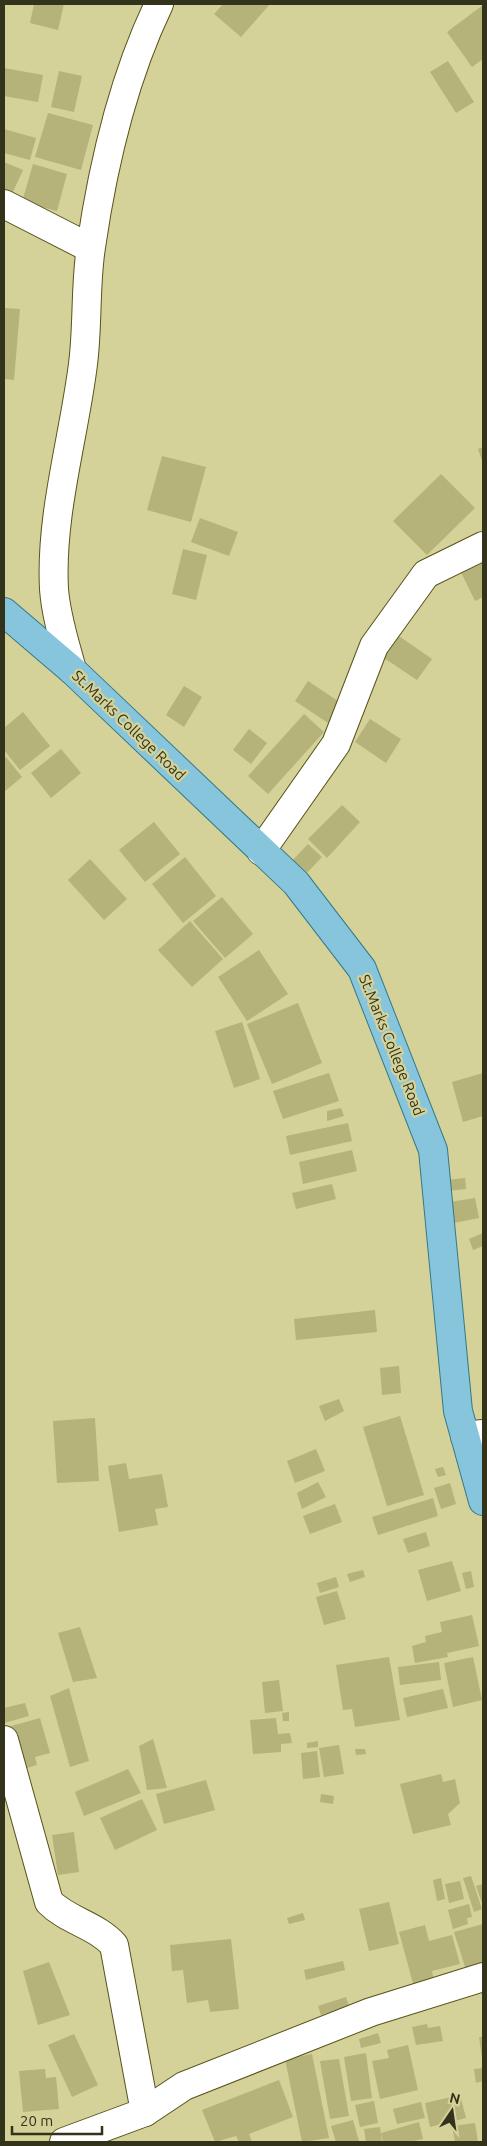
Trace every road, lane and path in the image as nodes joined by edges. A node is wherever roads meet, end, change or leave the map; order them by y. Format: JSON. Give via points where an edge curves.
{"nodes":[{"id":1,"x":159,"y":4,"type":"edge"},
{"id":2,"x":4,"y":204,"type":"edge"},
{"id":3,"x":90,"y":248,"type":"junction"},
{"id":4,"x":483,"y":546,"type":"edge"},
{"id":5,"x":4,"y":612,"type":"edge"},
{"id":6,"x":72,"y":670,"type":"junction"},
{"id":7,"x":261,"y":851,"type":"junction"},
{"id":8,"x":474,"y":1435,"type":"edge"},
{"id":9,"x":483,"y":1501,"type":"edge"},
{"id":10,"x":4,"y":1740,"type":"edge"},
{"id":11,"x":483,"y":1977,"type":"edge"},
{"id":12,"x":145,"y":2112,"type":"junction"},
{"id":13,"x":64,"y":2142,"type":"edge"}],
"edges":[{"from":1,"to":3,"type":"street","via":[[139,45],[105,165]]},
{"from":2,"to":3,"type":"street"},
{"from":3,"to":6,"type":"street","via":[[83,363],[57,525],[54,588],[58,622]]},
{"from":4,"to":7,"type":"street","via":[[426,574],[374,646],[336,744]]},
{"from":5,"to":6,"type":"main road","name":"St.Marks College Road"},
{"from":6,"to":7,"type":"main road","name":"St.Marks College Road"},
{"from":7,"to":8,"type":"main road","name":"St.Marks College Road","via":[[296,884],[362,968],[433,1150],[458,1411]]},
{"from":8,"to":9,"type":"main road","name":"St.Marks College Road"},
{"from":10,"to":12,"type":"street","via":[[49,1902],[60,1913],[106,1936],[114,1945]]},
{"from":11,"to":12,"type":"street","via":[[371,2012],[184,2086]]},
{"from":12,"to":13,"type":"street"}]}
